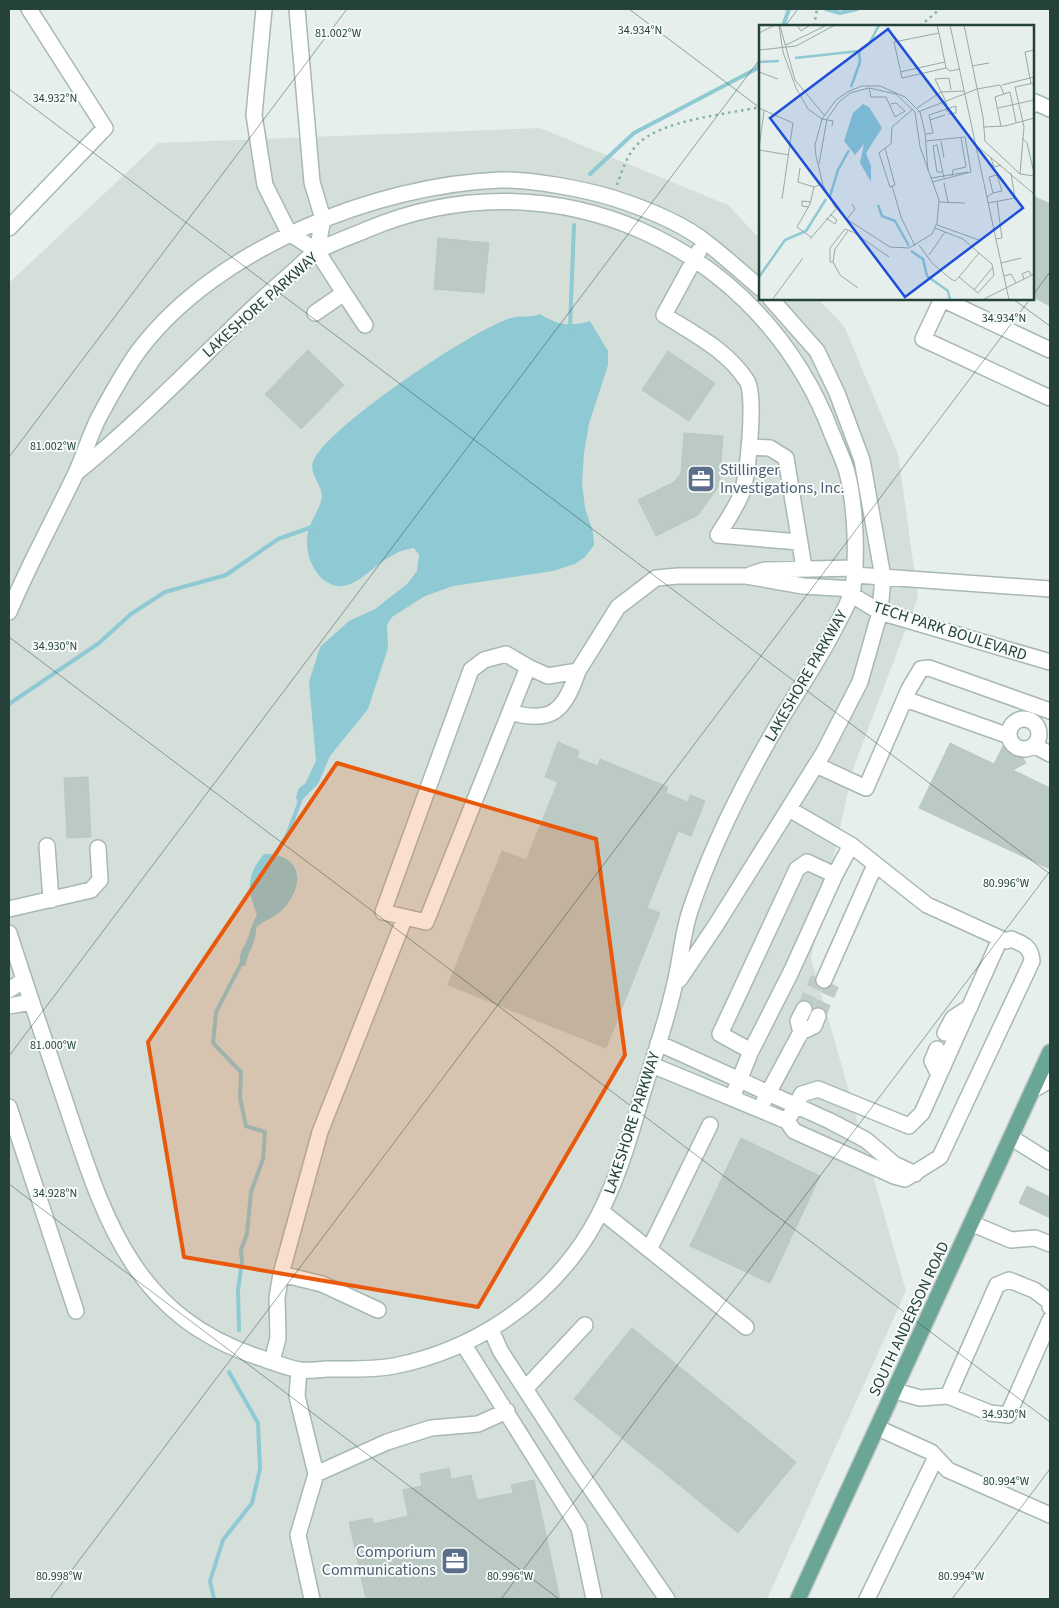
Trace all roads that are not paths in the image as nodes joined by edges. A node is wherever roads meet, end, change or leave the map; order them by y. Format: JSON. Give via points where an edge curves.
{"nodes":[{"id":1,"x":29,"y":9,"type":"edge"},
{"id":2,"x":264,"y":9,"type":"edge"},
{"id":3,"x":297,"y":9,"type":"edge"},
{"id":4,"x":1034,"y":102,"type":"edge"},
{"id":5,"x":1050,"y":109,"type":"edge"},
{"id":6,"x":323,"y":219,"type":"junction"},
{"id":7,"x":9,"y":228,"type":"edge"},
{"id":8,"x":289,"y":233,"type":"junction"},
{"id":9,"x":705,"y":241,"type":"junction"},
{"id":10,"x":317,"y":251,"type":"junction"},
{"id":11,"x":695,"y":258,"type":"junction"},
{"id":12,"x":759,"y":287,"type":"edge"},
{"id":13,"x":344,"y":293,"type":"junction"},
{"id":14,"x":772,"y":300,"type":"edge"},
{"id":15,"x":942,"y":300,"type":"edge"},
{"id":16,"x":944,"y":300,"type":"edge"},
{"id":17,"x":315,"y":313,"type":"dead end"},
{"id":18,"x":365,"y":325,"type":"dead end"},
{"id":19,"x":1050,"y":350,"type":"edge"},
{"id":20,"x":1050,"y":398,"type":"edge"},
{"id":21,"x":749,"y":447,"type":"junction"},
{"id":22,"x":76,"y":473,"type":"junction"},
{"id":23,"x":798,"y":542,"type":"junction"},
{"id":24,"x":804,"y":568,"type":"junction"},
{"id":25,"x":746,"y":576,"type":"junction"},
{"id":26,"x":883,"y":577,"type":"junction"},
{"id":27,"x":854,"y":582,"type":"junction"},
{"id":28,"x":1050,"y":589,"type":"edge"},
{"id":29,"x":10,"y":606,"type":"edge"},
{"id":30,"x":880,"y":612,"type":"junction"},
{"id":31,"x":1050,"y":662,"type":"edge"},
{"id":32,"x":528,"y":667,"type":"junction"},
{"id":33,"x":578,"y":671,"type":"junction"},
{"id":34,"x":905,"y":699,"type":"junction"},
{"id":35,"x":1048,"y":711,"type":"edge"},
{"id":36,"x":510,"y":712,"type":"junction"},
{"id":37,"x":1034,"y":724,"type":"junction"},
{"id":38,"x":1009,"y":736,"type":"junction"},
{"id":39,"x":1034,"y":746,"type":"junction"},
{"id":40,"x":1050,"y":754,"type":"edge"},
{"id":41,"x":816,"y":765,"type":"junction"},
{"id":42,"x":789,"y":808,"type":"junction"},
{"id":43,"x":851,"y":845,"type":"junction"},
{"id":44,"x":47,"y":846,"type":"dead end"},
{"id":45,"x":98,"y":848,"type":"dead end"},
{"id":46,"x":875,"y":865,"type":"junction"},
{"id":47,"x":835,"y":875,"type":"junction"},
{"id":48,"x":51,"y":900,"type":"junction"},
{"id":49,"x":9,"y":909,"type":"edge"},
{"id":50,"x":404,"y":917,"type":"junction"},
{"id":51,"x":9,"y":933,"type":"edge"},
{"id":52,"x":1003,"y":940,"type":"junction"},
{"id":53,"x":24,"y":980,"type":"junction"},
{"id":54,"x":825,"y":981,"type":"tunnel mouth"},
{"id":55,"x":675,"y":985,"type":"junction"},
{"id":56,"x":9,"y":990,"type":"edge"},
{"id":57,"x":31,"y":1002,"type":"junction"},
{"id":58,"x":9,"y":1006,"type":"edge"},
{"id":59,"x":970,"y":1007,"type":"junction"},
{"id":60,"x":811,"y":1012,"type":"tunnel mouth"},
{"id":61,"x":945,"y":1033,"type":"dead end"},
{"id":62,"x":658,"y":1042,"type":"junction"},
{"id":63,"x":937,"y":1049,"type":"dead end"},
{"id":64,"x":751,"y":1051,"type":"junction"},
{"id":65,"x":1050,"y":1052,"type":"edge"},
{"id":66,"x":652,"y":1065,"type":"junction"},
{"id":67,"x":939,"y":1075,"type":"junction"},
{"id":68,"x":740,"y":1080,"type":"junction"},
{"id":69,"x":1050,"y":1080,"type":"edge"},
{"id":70,"x":1033,"y":1090,"type":"junction"},
{"id":71,"x":768,"y":1093,"type":"junction"},
{"id":72,"x":732,"y":1098,"type":"junction"},
{"id":73,"x":796,"y":1106,"type":"junction"},
{"id":74,"x":9,"y":1107,"type":"edge"},
{"id":75,"x":760,"y":1110,"type":"junction"},
{"id":76,"x":787,"y":1121,"type":"junction"},
{"id":77,"x":710,"y":1125,"type":"dead end"},
{"id":78,"x":1012,"y":1138,"type":"junction"},
{"id":79,"x":1050,"y":1162,"type":"edge"},
{"id":80,"x":915,"y":1174,"type":"junction"},
{"id":81,"x":601,"y":1211,"type":"junction"},
{"id":82,"x":972,"y":1224,"type":"junction"},
{"id":83,"x":1050,"y":1244,"type":"edge"},
{"id":84,"x":650,"y":1248,"type":"junction"},
{"id":85,"x":281,"y":1274,"type":"junction"},
{"id":86,"x":1050,"y":1307,"type":"edge"},
{"id":87,"x":378,"y":1310,"type":"dead end"},
{"id":88,"x":76,"y":1311,"type":"dead end"},
{"id":89,"x":1050,"y":1320,"type":"edge"},
{"id":90,"x":585,"y":1325,"type":"dead end"},
{"id":91,"x":746,"y":1327,"type":"dead end"},
{"id":92,"x":491,"y":1330,"type":"junction"},
{"id":93,"x":464,"y":1345,"type":"junction"},
{"id":94,"x":272,"y":1361,"type":"junction"},
{"id":95,"x":299,"y":1370,"type":"junction"},
{"id":96,"x":525,"y":1389,"type":"junction"},
{"id":97,"x":895,"y":1391,"type":"junction"},
{"id":98,"x":948,"y":1396,"type":"junction"},
{"id":99,"x":507,"y":1411,"type":"junction"},
{"id":100,"x":878,"y":1428,"type":"junction"},
{"id":101,"x":936,"y":1457,"type":"junction"},
{"id":102,"x":316,"y":1474,"type":"junction"},
{"id":103,"x":1050,"y":1515,"type":"edge"},
{"id":104,"x":312,"y":1599,"type":"edge"},
{"id":105,"x":594,"y":1599,"type":"edge"},
{"id":106,"x":667,"y":1599,"type":"edge"},
{"id":107,"x":798,"y":1599,"type":"edge"},
{"id":108,"x":867,"y":1599,"type":"edge"}],
"edges":[{"from":1,"to":7,"type":"street","via":[[105,128]]},
{"from":2,"to":8,"type":"street","via":[[254,115],[265,185]]},
{"from":3,"to":6,"type":"street","via":[[312,182]]},
{"from":4,"to":5,"type":"street"},
{"from":6,"to":8,"type":"street","name":"LAKESHORE PARKWAY"},
{"from":6,"to":9,"type":"street","name":"LAKESHORE PARKWAY","via":[[417,190],[493,181],[562,187],[612,198],[659,216]]},
{"from":6,"to":10,"type":"street"},
{"from":8,"to":10,"type":"street"},
{"from":8,"to":22,"type":"street","name":"LAKESHORE PARKWAY","via":[[228,270],[184,302],[140,349],[98,418]]},
{"from":9,"to":11,"type":"street"},
{"from":9,"to":12,"type":"street","name":"LAKESHORE PARKWAY"},
{"from":10,"to":11,"type":"street","name":"LAKESHORE PARKWAY","via":[[388,220],[424,210],[501,201],[564,205],[608,216]]},
{"from":10,"to":13,"type":"street"},
{"from":10,"to":22,"type":"street","name":"LAKESHORE PARKWAY","via":[[260,301],[121,435]]},
{"from":11,"to":21,"type":"street","via":[[664,315],[719,349],[748,383]]},
{"from":11,"to":27,"type":"street","name":"LAKESHORE PARKWAY","via":[[751,305],[800,367],[822,408],[847,473],[854,531]]},
{"from":13,"to":17,"type":"street"},
{"from":13,"to":18,"type":"street"},
{"from":14,"to":26,"type":"street","name":"LAKESHORE PARKWAY","via":[[817,351],[837,393],[862,460]]},
{"from":15,"to":20,"type":"street","via":[[923,339]]},
{"from":16,"to":19,"type":"street"},
{"from":21,"to":23,"type":"street","via":[[770,448],[786,458]]},
{"from":21,"to":23,"type":"street","via":[[742,494],[718,535]]},
{"from":22,"to":29,"type":"street","name":"LAKESHORE PARKWAY"},
{"from":23,"to":24,"type":"street"},
{"from":24,"to":25,"type":"street","via":[[764,570]]},
{"from":24,"to":27,"type":"street"},
{"from":25,"to":27,"type":"street","via":[[803,586]]},
{"from":25,"to":33,"type":"street","via":[[656,578],[618,607]]},
{"from":26,"to":27,"type":"street","name":"TECH PARK BOULEVARD"},
{"from":26,"to":28,"type":"street","name":"TECH PARK BOULEVARD"},
{"from":26,"to":30,"type":"street","name":"LAKESHORE PARKWAY"},
{"from":27,"to":30,"type":"street","name":"TECH PARK BOULEVARD"},
{"from":27,"to":55,"type":"street","name":"LAKESHORE PARKWAY","via":[[819,658],[729,813],[688,914]]},
{"from":30,"to":31,"type":"street","name":"TECH PARK BOULEVARD"},
{"from":30,"to":41,"type":"street","name":"LAKESHORE PARKWAY","via":[[860,682]]},
{"from":32,"to":33,"type":"street","via":[[548,676]]},
{"from":32,"to":36,"type":"street"},
{"from":32,"to":50,"type":"street","via":[[506,654],[484,660],[471,670],[383,912]]},
{"from":33,"to":36,"type":"street","via":[[569,696],[560,709],[544,717],[526,717]]},
{"from":34,"to":35,"type":"street","via":[[921,669],[929,668]]},
{"from":34,"to":38,"type":"street"},
{"from":34,"to":41,"type":"street","via":[[866,788]]},
{"from":35,"to":37,"type":"street"},
{"from":36,"to":50,"type":"street","via":[[426,922]]},
{"from":37,"to":38,"type":"street","via":[[1014,722]]},
{"from":37,"to":39,"type":"street","via":[[1038,740]]},
{"from":38,"to":39,"type":"street","via":[[1017,747],[1027,749]]},
{"from":39,"to":40,"type":"street"},
{"from":41,"to":42,"type":"street","name":"LAKESHORE PARKWAY"},
{"from":42,"to":43,"type":"street"},
{"from":42,"to":55,"type":"street","name":"LAKESHORE PARKWAY"},
{"from":43,"to":46,"type":"street"},
{"from":43,"to":47,"type":"street"},
{"from":44,"to":48,"type":"street"},
{"from":45,"to":48,"type":"street","via":[[100,880],[91,890]]},
{"from":46,"to":52,"type":"street","via":[[927,905]]},
{"from":46,"to":54,"type":"street","via":[[842,940],[844,954]]},
{"from":47,"to":64,"type":"street"},
{"from":47,"to":64,"type":"street","via":[[807,862],[797,869],[720,1034]]},
{"from":48,"to":49,"type":"street"},
{"from":50,"to":85,"type":"street","via":[[320,1132]]},
{"from":51,"to":53,"type":"street","name":"LAKESHORE PARKWAY"},
{"from":52,"to":59,"type":"street"},
{"from":52,"to":80,"type":"street","via":[[1011,939],[1027,946],[1032,962],[940,1157]]},
{"from":53,"to":56,"type":"street"},
{"from":53,"to":57,"type":"street","name":"LAKESHORE PARKWAY"},
{"from":55,"to":62,"type":"street","name":"LAKESHORE PARKWAY"},
{"from":57,"to":58,"type":"street"},
{"from":57,"to":94,"type":"street","name":"LAKESHORE PARKWAY","via":[[96,1195],[127,1257],[153,1292],[197,1330],[232,1348]]},
{"from":59,"to":61,"type":"street","via":[[953,1018]]},
{"from":59,"to":67,"type":"street"},
{"from":60,"to":71,"type":"street","via":[[798,1021],[802,1032]]},
{"from":62,"to":66,"type":"street","name":"LAKESHORE PARKWAY"},
{"from":62,"to":68,"type":"street"},
{"from":63,"to":67,"type":"street","via":[[932,1061]]},
{"from":64,"to":68,"type":"street"},
{"from":65,"to":70,"type":"main road","name":"SOUTH ANDERSON ROAD"},
{"from":66,"to":72,"type":"street"},
{"from":66,"to":81,"type":"street","name":"LAKESHORE PARKWAY","via":[[623,1159]]},
{"from":67,"to":73,"type":"street","via":[[922,1113],[909,1126],[818,1089],[802,1094]]},
{"from":68,"to":71,"type":"street"},
{"from":68,"to":72,"type":"street"},
{"from":69,"to":70,"type":"street"},
{"from":70,"to":78,"type":"main road","name":"SOUTH ANDERSON ROAD"},
{"from":71,"to":73,"type":"street"},
{"from":71,"to":75,"type":"street"},
{"from":72,"to":75,"type":"street"},
{"from":73,"to":76,"type":"street"},
{"from":73,"to":80,"type":"street","via":[[866,1140],[894,1164]]},
{"from":74,"to":88,"type":"street"},
{"from":75,"to":76,"type":"street"},
{"from":76,"to":80,"type":"street","via":[[794,1131],[894,1176],[905,1179]]},
{"from":77,"to":84,"type":"street"},
{"from":78,"to":79,"type":"street"},
{"from":78,"to":82,"type":"main road","name":"SOUTH ANDERSON ROAD"},
{"from":81,"to":84,"type":"street"},
{"from":81,"to":92,"type":"street","name":"LAKESHORE PARKWAY","via":[[586,1238],[559,1273]]},
{"from":82,"to":83,"type":"street","via":[[1011,1240],[1035,1238]]},
{"from":82,"to":97,"type":"main road","name":"SOUTH ANDERSON ROAD"},
{"from":84,"to":91,"type":"street"},
{"from":85,"to":87,"type":"street","via":[[322,1284]]},
{"from":85,"to":94,"type":"street","via":[[277,1298],[278,1338]]},
{"from":86,"to":98,"type":"street","via":[[1050,1302],[1034,1290],[1009,1280],[997,1285]]},
{"from":89,"to":98,"type":"street","via":[[1008,1415],[990,1413]]},
{"from":90,"to":96,"type":"street"},
{"from":92,"to":93,"type":"street","name":"LAKESHORE PARKWAY"},
{"from":92,"to":96,"type":"street"},
{"from":93,"to":95,"type":"street","name":"LAKESHORE PARKWAY","via":[[424,1360],[381,1368]]},
{"from":93,"to":99,"type":"street"},
{"from":94,"to":95,"type":"street","name":"LAKESHORE PARKWAY"},
{"from":95,"to":102,"type":"street","via":[[297,1396]]},
{"from":96,"to":106,"type":"street"},
{"from":97,"to":98,"type":"street","via":[[920,1398]]},
{"from":97,"to":100,"type":"main road","name":"SOUTH ANDERSON ROAD"},
{"from":99,"to":102,"type":"street","via":[[478,1424],[431,1428],[387,1442]]},
{"from":99,"to":105,"type":"street","via":[[579,1528]]},
{"from":100,"to":101,"type":"street"},
{"from":100,"to":107,"type":"main road","name":"SOUTH ANDERSON ROAD"},
{"from":101,"to":103,"type":"street","via":[[948,1470]]},
{"from":101,"to":108,"type":"street"},
{"from":102,"to":104,"type":"street","via":[[298,1536]]}]}
